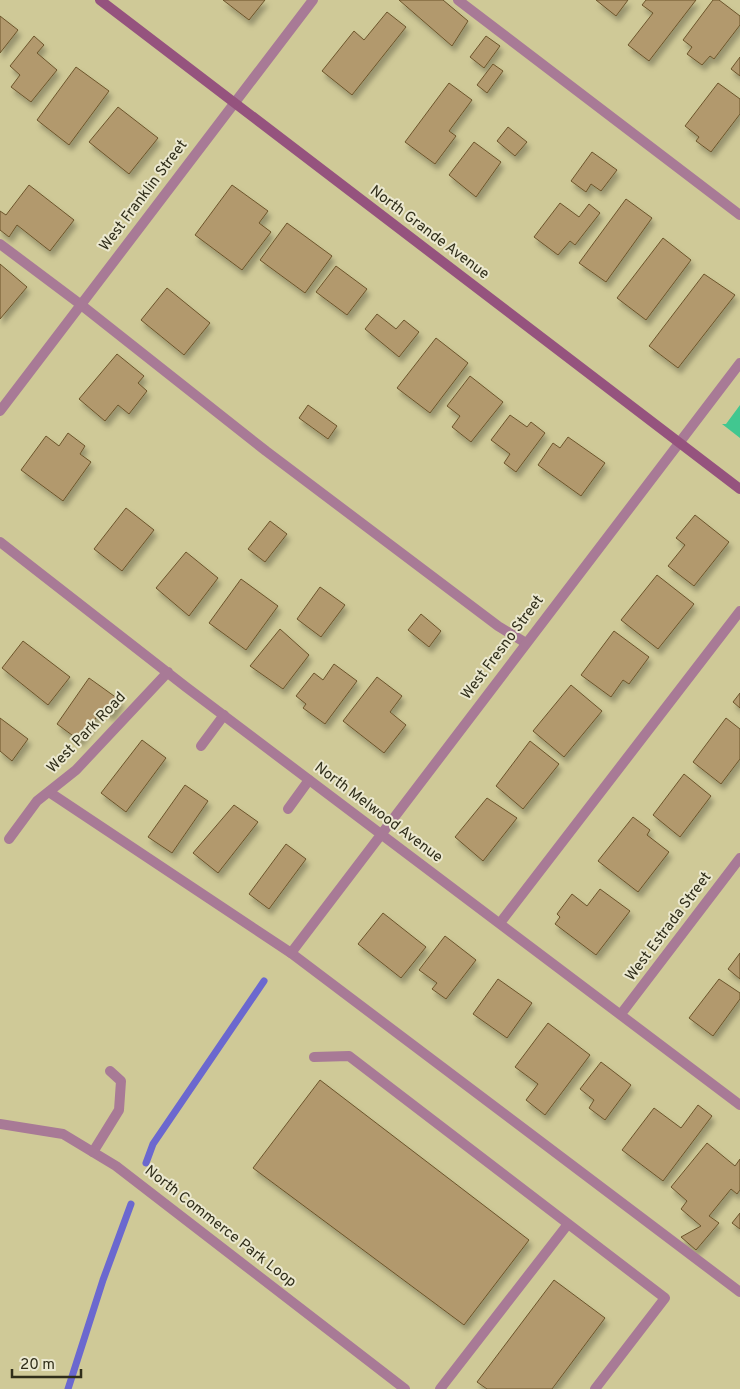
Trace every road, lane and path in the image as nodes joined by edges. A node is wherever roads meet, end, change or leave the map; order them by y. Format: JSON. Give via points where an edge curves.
{"nodes":[{"id":1,"x":100,"y":0,"type":"edge"},
{"id":2,"x":313,"y":0,"type":"edge"},
{"id":3,"x":458,"y":0,"type":"edge"},
{"id":4,"x":234,"y":103,"type":"junction"},
{"id":5,"x":740,"y":215,"type":"edge"},
{"id":6,"x":0,"y":244,"type":"edge"},
{"id":7,"x":80,"y":304,"type":"junction"},
{"id":8,"x":740,"y":363,"type":"edge"},
{"id":9,"x":0,"y":411,"type":"edge"},
{"id":10,"x":679,"y":442,"type":"junction"},
{"id":11,"x":740,"y":489,"type":"edge"},
{"id":12,"x":0,"y":542,"type":"edge"},
{"id":13,"x":740,"y":612,"type":"edge"},
{"id":14,"x":526,"y":643,"type":"junction"},
{"id":15,"x":168,"y":672,"type":"junction"},
{"id":16,"x":224,"y":715,"type":"junction"},
{"id":17,"x":201,"y":746,"type":"dead end"},
{"id":18,"x":309,"y":780,"type":"junction"},
{"id":19,"x":49,"y":792,"type":"junction"},
{"id":20,"x":288,"y":809,"type":"dead end"},
{"id":21,"x":381,"y":834,"type":"junction"},
{"id":22,"x":9,"y":839,"type":"dead end"},
{"id":23,"x":740,"y":858,"type":"edge"},
{"id":24,"x":500,"y":923,"type":"junction"},
{"id":25,"x":291,"y":953,"type":"junction"},
{"id":26,"x":621,"y":1014,"type":"junction"},
{"id":27,"x":314,"y":1057,"type":"dead end"},
{"id":28,"x":110,"y":1071,"type":"dead end"},
{"id":29,"x":739,"y":1101,"type":"edge"},
{"id":30,"x":0,"y":1124,"type":"edge"},
{"id":31,"x":92,"y":1152,"type":"junction"},
{"id":32,"x":568,"y":1224,"type":"junction"},
{"id":33,"x":740,"y":1292,"type":"edge"},
{"id":34,"x":405,"y":1389,"type":"edge"},
{"id":35,"x":440,"y":1389,"type":"edge"},
{"id":36,"x":595,"y":1389,"type":"edge"}],
"edges":[{"from":1,"to":4,"type":"main road","name":"North Grande Avenue"},
{"from":2,"to":4,"type":"street","name":"West Franklin Street"},
{"from":3,"to":5,"type":"street"},
{"from":4,"to":7,"type":"street","name":"West Franklin Street"},
{"from":4,"to":10,"type":"main road","name":"North Grande Avenue"},
{"from":6,"to":7,"type":"street"},
{"from":7,"to":9,"type":"street","name":"West Franklin Street"},
{"from":7,"to":14,"type":"street","via":[[266,451],[498,626]]},
{"from":8,"to":10,"type":"street","name":"West Fresno Street"},
{"from":10,"to":11,"type":"main road","name":"North Grande Avenue"},
{"from":10,"to":14,"type":"street","name":"West Fresno Street"},
{"from":12,"to":15,"type":"street","name":"North Melwood Avenue"},
{"from":13,"to":24,"type":"street"},
{"from":14,"to":21,"type":"street","name":"West Fresno Street"},
{"from":15,"to":16,"type":"street","name":"North Melwood Avenue"},
{"from":15,"to":19,"type":"street","name":"West Park Road","via":[[76,770]]},
{"from":16,"to":17,"type":"street"},
{"from":16,"to":18,"type":"street","name":"North Melwood Avenue"},
{"from":18,"to":20,"type":"street"},
{"from":18,"to":21,"type":"street","name":"North Melwood Avenue"},
{"from":19,"to":22,"type":"street","name":"West Park Road","via":[[37,801]]},
{"from":19,"to":25,"type":"street"},
{"from":21,"to":24,"type":"street","name":"North Melwood Avenue"},
{"from":21,"to":25,"type":"street","name":"West Fresno Street"},
{"from":23,"to":26,"type":"street","name":"West Estrada Street"},
{"from":24,"to":26,"type":"street","name":"North Melwood Avenue"},
{"from":25,"to":33,"type":"street"},
{"from":26,"to":29,"type":"street","name":"North Melwood Avenue"},
{"from":27,"to":32,"type":"street","via":[[349,1056]]},
{"from":28,"to":31,"type":"street","via":[[120,1081],[119,1110]]},
{"from":30,"to":31,"type":"street","name":"North Commerce Park Loop","via":[[63,1134]]},
{"from":31,"to":34,"type":"street","name":"North Commerce Park Loop","via":[[116,1166]]},
{"from":32,"to":35,"type":"street"},
{"from":32,"to":36,"type":"street","via":[[665,1298]]}]}
